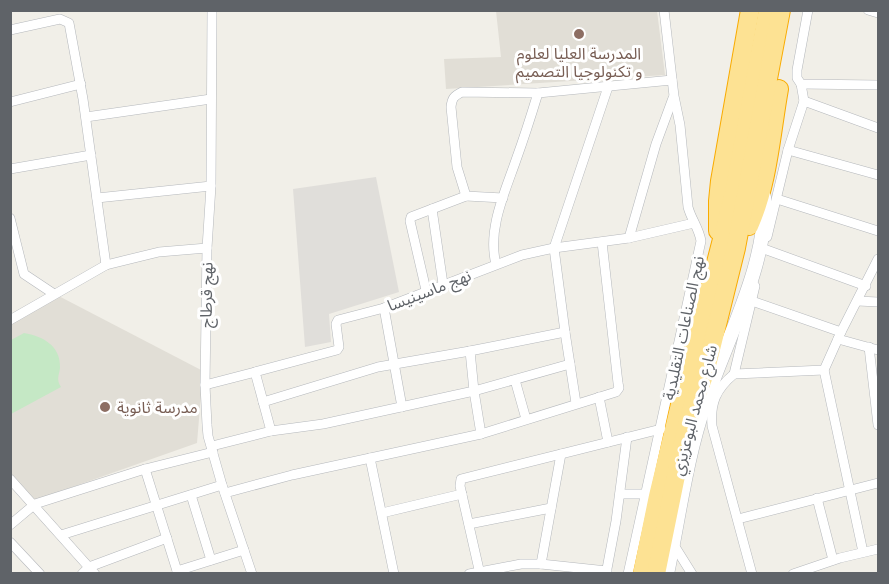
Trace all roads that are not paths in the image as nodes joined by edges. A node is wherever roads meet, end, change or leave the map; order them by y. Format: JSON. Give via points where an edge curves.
{"nodes":[{"id":1,"x":212,"y":10,"type":"edge"},
{"id":2,"x":664,"y":10,"type":"edge"},
{"id":3,"x":750,"y":10,"type":"edge"},
{"id":4,"x":768,"y":10,"type":"edge"},
{"id":5,"x":781,"y":10,"type":"edge"},
{"id":6,"x":792,"y":10,"type":"edge"},
{"id":7,"x":808,"y":10,"type":"edge"},
{"id":8,"x":868,"y":10,"type":"edge"},
{"id":9,"x":879,"y":13,"type":"edge"},
{"id":10,"x":10,"y":30,"type":"edge"},
{"id":11,"x":672,"y":80,"type":"junction"},
{"id":12,"x":81,"y":84,"type":"junction"},
{"id":13,"x":801,"y":84,"type":"junction"},
{"id":14,"x":879,"y":85,"type":"edge"},
{"id":15,"x":608,"y":87,"type":"junction"},
{"id":16,"x":538,"y":93,"type":"junction"},
{"id":17,"x":674,"y":96,"type":"junction"},
{"id":18,"x":211,"y":99,"type":"junction"},
{"id":19,"x":804,"y":101,"type":"junction"},
{"id":20,"x":10,"y":102,"type":"edge"},
{"id":21,"x":86,"y":117,"type":"junction"},
{"id":22,"x":879,"y":128,"type":"edge"},
{"id":23,"x":788,"y":150,"type":"junction"},
{"id":24,"x":91,"y":154,"type":"junction"},
{"id":25,"x":10,"y":169,"type":"edge"},
{"id":26,"x":879,"y":176,"type":"edge"},
{"id":27,"x":763,"y":183,"type":"junction"},
{"id":28,"x":210,"y":186,"type":"junction"},
{"id":29,"x":466,"y":196,"type":"junction"},
{"id":30,"x":97,"y":198,"type":"junction"},
{"id":31,"x":503,"y":198,"type":"junction"},
{"id":32,"x":777,"y":199,"type":"junction"},
{"id":33,"x":432,"y":209,"type":"junction"},
{"id":34,"x":10,"y":218,"type":"edge"},
{"id":35,"x":694,"y":223,"type":"junction"},
{"id":36,"x":879,"y":231,"type":"edge"},
{"id":37,"x":629,"y":238,"type":"junction"},
{"id":38,"x":602,"y":242,"type":"junction"},
{"id":39,"x":207,"y":248,"type":"junction"},
{"id":40,"x":554,"y":248,"type":"junction"},
{"id":41,"x":736,"y":248,"type":"junction"},
{"id":42,"x":764,"y":249,"type":"junction"},
{"id":43,"x":718,"y":258,"type":"junction"},
{"id":44,"x":879,"y":259,"type":"edge"},
{"id":45,"x":496,"y":264,"type":"junction"},
{"id":46,"x":106,"y":265,"type":"junction"},
{"id":47,"x":442,"y":284,"type":"junction"},
{"id":48,"x":866,"y":286,"type":"junction"},
{"id":49,"x":426,"y":290,"type":"junction"},
{"id":50,"x":54,"y":294,"type":"junction"},
{"id":51,"x":752,"y":301,"type":"junction"},
{"id":52,"x":858,"y":301,"type":"junction"},
{"id":53,"x":879,"y":302,"type":"edge"},
{"id":54,"x":384,"y":308,"type":"junction"},
{"id":55,"x":10,"y":320,"type":"edge"},
{"id":56,"x":565,"y":332,"type":"junction"},
{"id":57,"x":839,"y":335,"type":"junction"},
{"id":58,"x":874,"y":348,"type":"edge"},
{"id":59,"x":470,"y":351,"type":"junction"},
{"id":60,"x":393,"y":364,"type":"junction"},
{"id":61,"x":570,"y":364,"type":"junction"},
{"id":62,"x":824,"y":370,"type":"junction"},
{"id":63,"x":255,"y":372,"type":"junction"},
{"id":64,"x":734,"y":374,"type":"junction"},
{"id":65,"x":515,"y":380,"type":"junction"},
{"id":66,"x":205,"y":385,"type":"junction"},
{"id":67,"x":474,"y":392,"type":"junction"},
{"id":68,"x":599,"y":397,"type":"junction"},
{"id":69,"x":263,"y":402,"type":"junction"},
{"id":70,"x":576,"y":403,"type":"junction"},
{"id":71,"x":402,"y":407,"type":"junction"},
{"id":72,"x":526,"y":419,"type":"junction"},
{"id":73,"x":879,"y":426,"type":"edge"},
{"id":74,"x":661,"y":429,"type":"junction"},
{"id":75,"x":271,"y":431,"type":"junction"},
{"id":76,"x":481,"y":434,"type":"junction"},
{"id":77,"x":627,"y":437,"type":"junction"},
{"id":78,"x":608,"y":442,"type":"junction"},
{"id":79,"x":213,"y":449,"type":"junction"},
{"id":80,"x":561,"y":453,"type":"junction"},
{"id":81,"x":370,"y":458,"type":"junction"},
{"id":82,"x":145,"y":469,"type":"junction"},
{"id":83,"x":10,"y":479,"type":"edge"},
{"id":84,"x":879,"y":483,"type":"edge"},
{"id":85,"x":224,"y":489,"type":"junction"},
{"id":86,"x":850,"y":489,"type":"junction"},
{"id":87,"x":462,"y":494,"type":"junction"},
{"id":88,"x":620,"y":494,"type":"junction"},
{"id":89,"x":646,"y":494,"type":"junction"},
{"id":90,"x":191,"y":495,"type":"junction"},
{"id":91,"x":817,"y":498,"type":"junction"},
{"id":92,"x":35,"y":504,"type":"junction"},
{"id":93,"x":158,"y":506,"type":"junction"},
{"id":94,"x":551,"y":508,"type":"junction"},
{"id":95,"x":382,"y":513,"type":"junction"},
{"id":96,"x":738,"y":519,"type":"junction"},
{"id":97,"x":469,"y":524,"type":"junction"},
{"id":98,"x":10,"y":525,"type":"edge"},
{"id":99,"x":62,"y":535,"type":"junction"},
{"id":100,"x":167,"y":538,"type":"junction"},
{"id":101,"x":669,"y":538,"type":"junction"},
{"id":102,"x":10,"y":542,"type":"edge"},
{"id":103,"x":879,"y":549,"type":"edge"},
{"id":104,"x":244,"y":550,"type":"junction"},
{"id":105,"x":863,"y":552,"type":"junction"},
{"id":106,"x":211,"y":560,"type":"junction"},
{"id":107,"x":833,"y":560,"type":"junction"},
{"id":108,"x":542,"y":564,"type":"junction"},
{"id":109,"x":89,"y":571,"type":"edge"},
{"id":110,"x":177,"y":572,"type":"edge"},
{"id":111,"x":606,"y":572,"type":"edge"},
{"id":112,"x":40,"y":573,"type":"edge"},
{"id":113,"x":252,"y":573,"type":"edge"},
{"id":114,"x":394,"y":573,"type":"edge"},
{"id":115,"x":476,"y":573,"type":"edge"},
{"id":116,"x":628,"y":573,"type":"edge"},
{"id":117,"x":642,"y":573,"type":"edge"},
{"id":118,"x":656,"y":573,"type":"edge"},
{"id":119,"x":667,"y":573,"type":"edge"},
{"id":120,"x":692,"y":573,"type":"edge"},
{"id":121,"x":752,"y":573,"type":"edge"},
{"id":122,"x":793,"y":573,"type":"edge"}],
"edges":[{"from":1,"to":18,"type":"street","name":"نهج قرطاج"},
{"from":2,"to":11,"type":"street","name":"نهج الصناعات التقليدية"},
{"from":3,"to":43,"type":"highway","name":"شارع محمد البوعزيزي","via":[[720,181]]},
{"from":4,"to":43,"type":"highway","name":"شارع محمد البوعزيزي"},
{"from":5,"to":41,"type":"highway","name":"شارع محمد البوعزيزي"},
{"from":6,"to":27,"type":"highway","name":"شارع محمد البوعزيزي"},
{"from":7,"to":13,"type":"street","via":[[797,70]]},
{"from":8,"to":9,"type":"street"},
{"from":10,"to":12,"type":"street","via":[[60,19],[69,23]]},
{"from":11,"to":15,"type":"street"},
{"from":11,"to":17,"type":"street","name":"نهج الصناعات التقليدية"},
{"from":12,"to":20,"type":"street"},
{"from":12,"to":21,"type":"street"},
{"from":13,"to":14,"type":"street"},
{"from":13,"to":19,"type":"street"},
{"from":15,"to":16,"type":"street"},
{"from":15,"to":40,"type":"street"},
{"from":16,"to":29,"type":"street","via":[[455,95],[451,107],[458,167]]},
{"from":16,"to":31,"type":"street"},
{"from":17,"to":35,"type":"street","name":"نهج الصناعات التقليدية","via":[[688,207]]},
{"from":17,"to":37,"type":"street"},
{"from":18,"to":21,"type":"street"},
{"from":18,"to":28,"type":"street","name":"نهج قرطاج"},
{"from":19,"to":22,"type":"street"},
{"from":19,"to":23,"type":"street"},
{"from":21,"to":24,"type":"street"},
{"from":23,"to":26,"type":"street"},
{"from":23,"to":32,"type":"street"},
{"from":24,"to":25,"type":"street"},
{"from":24,"to":30,"type":"street"},
{"from":27,"to":41,"type":"highway","name":"شارع محمد البوعزيزي","via":[[755,212]]},
{"from":27,"to":101,"type":"main road","via":[[763,223],[754,264],[738,318],[704,404]]},
{"from":28,"to":30,"type":"street"},
{"from":28,"to":39,"type":"street","name":"نهج قرطاج"},
{"from":29,"to":31,"type":"street"},
{"from":29,"to":33,"type":"street"},
{"from":30,"to":46,"type":"street"},
{"from":31,"to":45,"type":"street","via":[[493,243]]},
{"from":32,"to":36,"type":"street"},
{"from":32,"to":42,"type":"street"},
{"from":33,"to":47,"type":"street"},
{"from":33,"to":49,"type":"street","via":[[413,215],[411,221]]},
{"from":34,"to":50,"type":"street","via":[[24,274]]},
{"from":35,"to":37,"type":"street","name":"نهج ماسينيسا"},
{"from":35,"to":74,"type":"street","name":"نهج الصناعات التقليدية","via":[[700,233],[699,256]]},
{"from":37,"to":38,"type":"street","name":"نهج ماسينيسا"},
{"from":38,"to":40,"type":"street","name":"نهج ماسينيسا"},
{"from":38,"to":68,"type":"street","via":[[619,388]]},
{"from":39,"to":46,"type":"street","via":[[159,252]]},
{"from":39,"to":66,"type":"street","name":"نهج قرطاج"},
{"from":40,"to":45,"type":"street","name":"نهج ماسينيسا"},
{"from":40,"to":56,"type":"street"},
{"from":41,"to":101,"type":"highway","name":"شارع محمد البوعزيزي","via":[[681,451]]},
{"from":42,"to":48,"type":"street"},
{"from":42,"to":51,"type":"street"},
{"from":43,"to":117,"type":"highway","name":"شارع محمد البوعزيزي","via":[[660,485]]},
{"from":44,"to":48,"type":"street"},
{"from":45,"to":47,"type":"street","name":"نهج ماسينيسا"},
{"from":46,"to":50,"type":"street"},
{"from":47,"to":49,"type":"street","name":"نهج ماسينيسا"},
{"from":48,"to":52,"type":"street"},
{"from":49,"to":54,"type":"street","name":"نهج ماسينيسا"},
{"from":50,"to":55,"type":"street"},
{"from":51,"to":57,"type":"street"},
{"from":51,"to":64,"type":"street"},
{"from":52,"to":53,"type":"street"},
{"from":52,"to":57,"type":"street"},
{"from":54,"to":60,"type":"street"},
{"from":54,"to":63,"type":"street","name":"نهج ماسينيسا","via":[[338,320],[337,350]]},
{"from":56,"to":59,"type":"street"},
{"from":56,"to":61,"type":"street"},
{"from":57,"to":58,"type":"street"},
{"from":57,"to":62,"type":"street"},
{"from":58,"to":73,"type":"street"},
{"from":59,"to":60,"type":"street"},
{"from":59,"to":67,"type":"street"},
{"from":60,"to":69,"type":"street"},
{"from":60,"to":71,"type":"street"},
{"from":61,"to":65,"type":"street"},
{"from":61,"to":70,"type":"street"},
{"from":62,"to":64,"type":"street"},
{"from":62,"to":86,"type":"street"},
{"from":63,"to":66,"type":"street"},
{"from":63,"to":69,"type":"street"},
{"from":64,"to":96,"type":"street","via":[[716,393],[711,412]]},
{"from":65,"to":67,"type":"street"},
{"from":65,"to":72,"type":"street"},
{"from":66,"to":79,"type":"street","name":"نهج قرطاج"},
{"from":67,"to":71,"type":"street"},
{"from":67,"to":76,"type":"street"},
{"from":68,"to":70,"type":"street"},
{"from":68,"to":78,"type":"street"},
{"from":69,"to":75,"type":"street"},
{"from":70,"to":72,"type":"street"},
{"from":71,"to":75,"type":"street"},
{"from":72,"to":76,"type":"street"},
{"from":74,"to":77,"type":"street"},
{"from":74,"to":89,"type":"street","name":"نهج الصناعات التقليدية"},
{"from":75,"to":79,"type":"street"},
{"from":76,"to":81,"type":"street"},
{"from":77,"to":78,"type":"street"},
{"from":77,"to":88,"type":"street"},
{"from":78,"to":80,"type":"street"},
{"from":79,"to":82,"type":"street"},
{"from":79,"to":85,"type":"street","name":"نهج قرطاج"},
{"from":80,"to":87,"type":"street","via":[[463,477]]},
{"from":80,"to":94,"type":"street"},
{"from":81,"to":85,"type":"street"},
{"from":81,"to":95,"type":"street"},
{"from":82,"to":92,"type":"street"},
{"from":82,"to":93,"type":"street"},
{"from":83,"to":92,"type":"street"},
{"from":84,"to":86,"type":"street"},
{"from":85,"to":90,"type":"street"},
{"from":85,"to":104,"type":"street","name":"نهج قرطاج"},
{"from":86,"to":91,"type":"street"},
{"from":86,"to":105,"type":"street"},
{"from":87,"to":95,"type":"street"},
{"from":87,"to":97,"type":"street"},
{"from":88,"to":89,"type":"street"},
{"from":88,"to":111,"type":"street"},
{"from":89,"to":116,"type":"street","name":"نهج الصناعات التقليدية"},
{"from":90,"to":93,"type":"street"},
{"from":90,"to":106,"type":"street"},
{"from":91,"to":96,"type":"street"},
{"from":91,"to":107,"type":"street"},
{"from":92,"to":98,"type":"street"},
{"from":92,"to":99,"type":"street"},
{"from":93,"to":99,"type":"street"},
{"from":93,"to":100,"type":"street"},
{"from":94,"to":97,"type":"street"},
{"from":94,"to":108,"type":"street"},
{"from":95,"to":114,"type":"street"},
{"from":96,"to":121,"type":"street"},
{"from":97,"to":115,"type":"street"},
{"from":99,"to":109,"type":"street"},
{"from":100,"to":109,"type":"street"},
{"from":100,"to":110,"type":"street"},
{"from":101,"to":118,"type":"highway","name":"شارع محمد البوعزيزي"},
{"from":101,"to":119,"type":"main road"},
{"from":101,"to":120,"type":"street"},
{"from":102,"to":112,"type":"street"},
{"from":103,"to":105,"type":"street"},
{"from":104,"to":106,"type":"street"},
{"from":104,"to":113,"type":"street","name":"نهج قرطاج"},
{"from":105,"to":107,"type":"street"},
{"from":106,"to":110,"type":"street"},
{"from":107,"to":122,"type":"street"},
{"from":108,"to":111,"type":"street"},
{"from":108,"to":115,"type":"street"}]}
